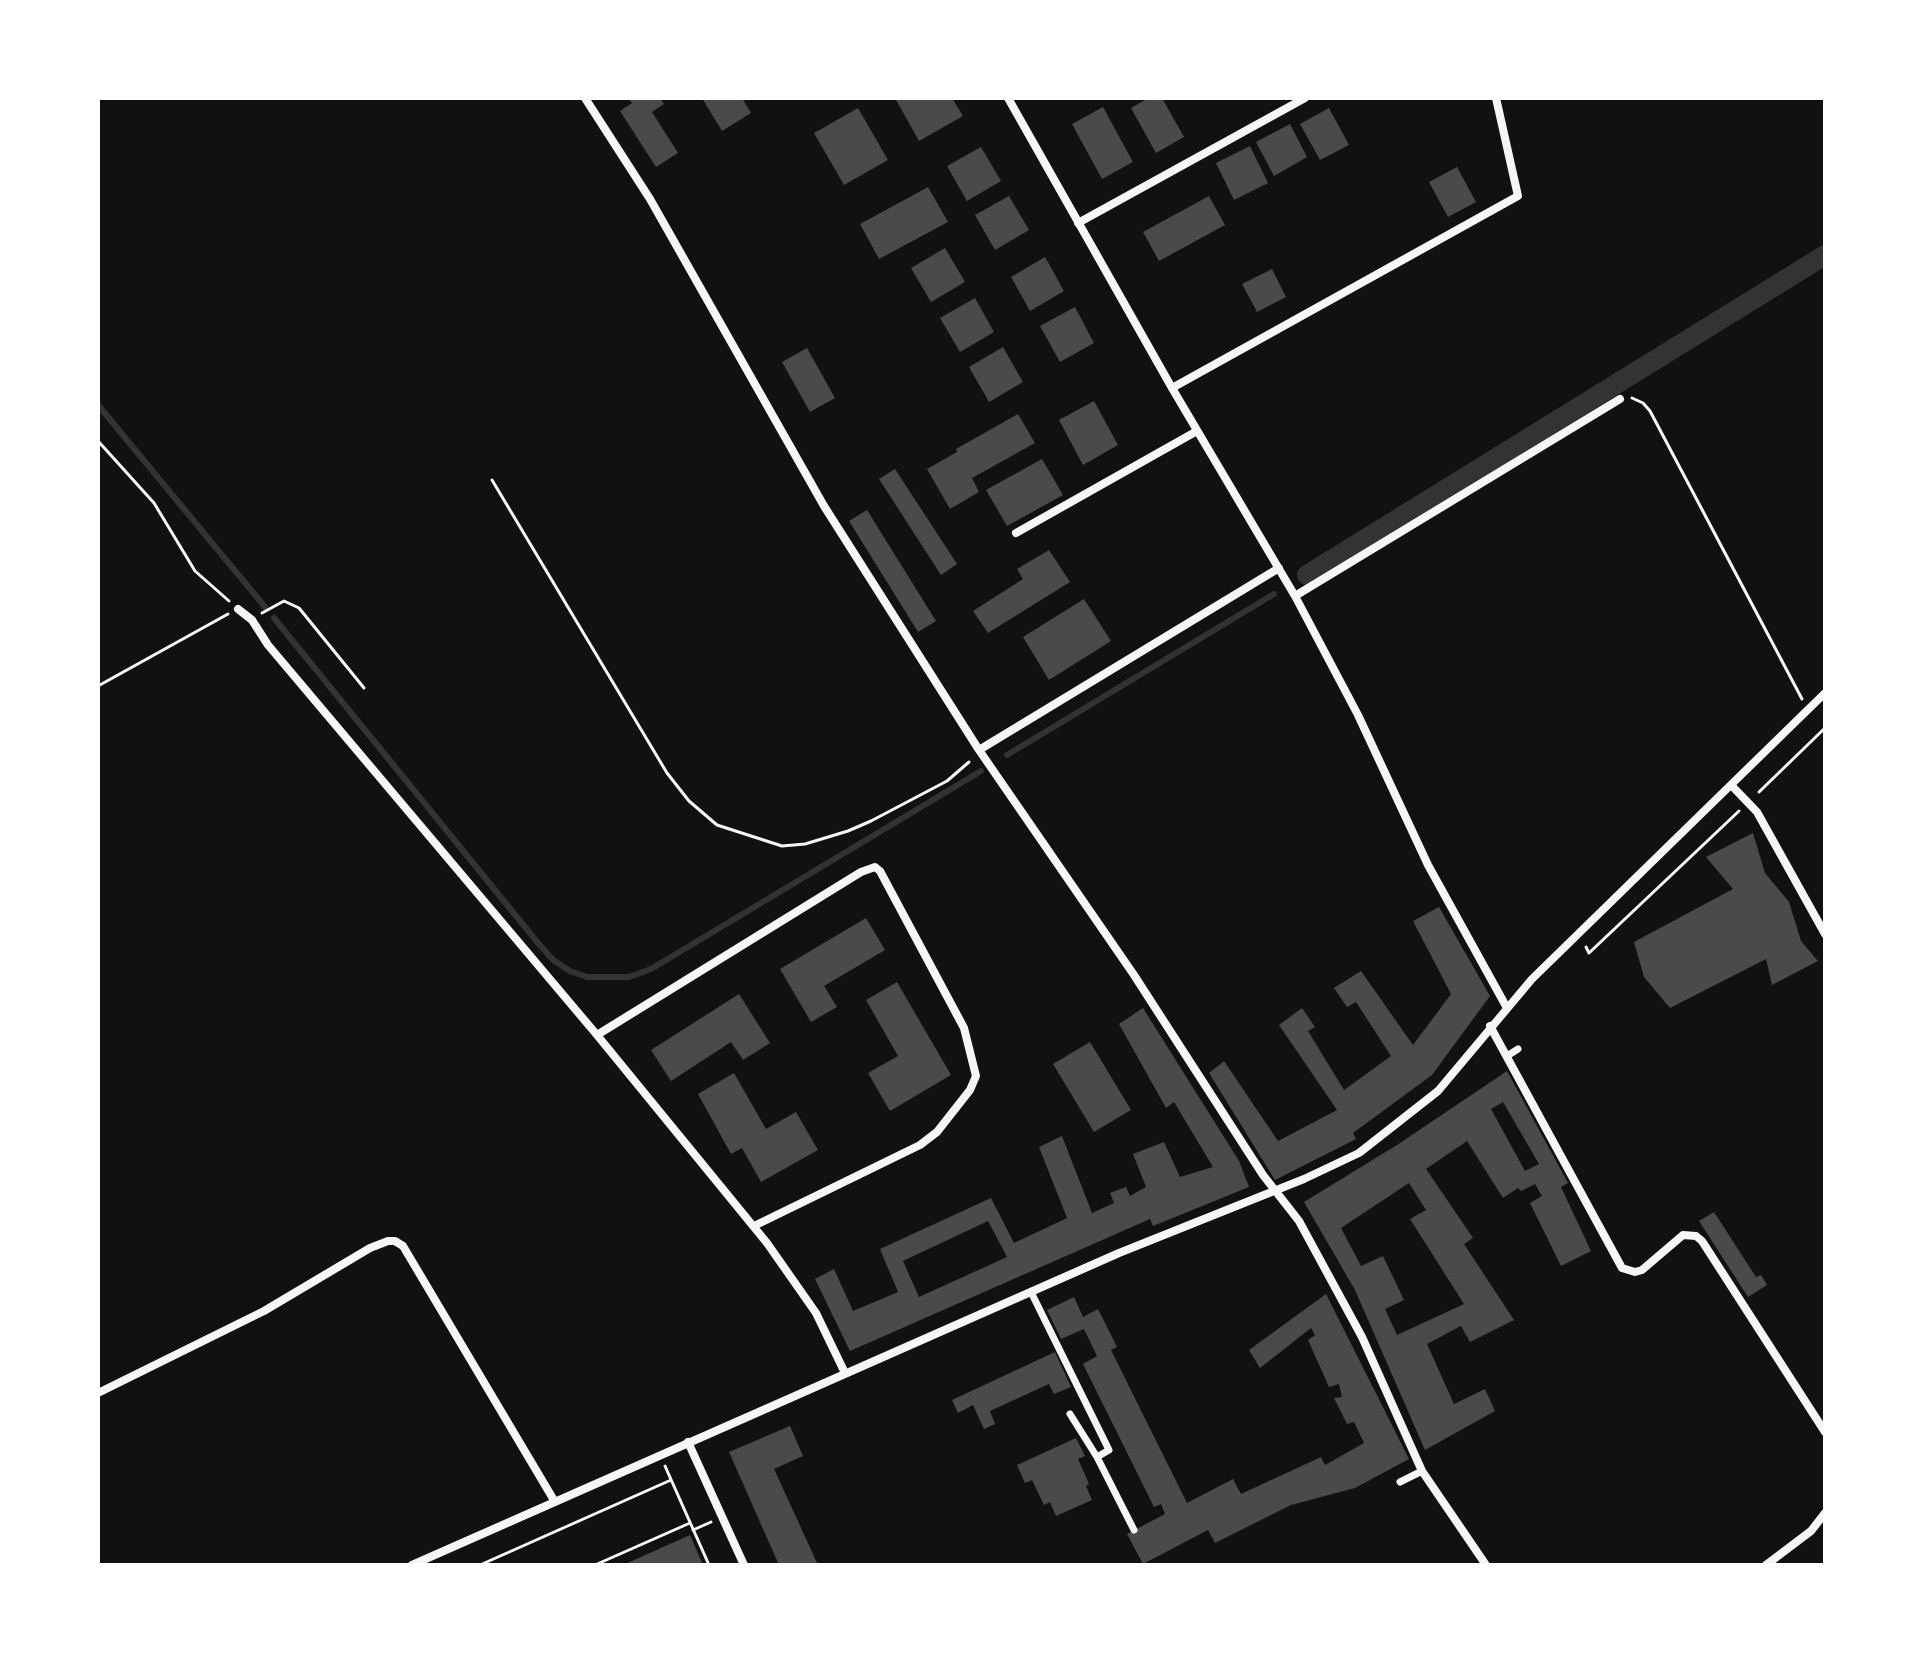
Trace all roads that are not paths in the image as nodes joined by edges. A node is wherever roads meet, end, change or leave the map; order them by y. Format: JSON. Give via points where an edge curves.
{"nodes":[{"id":1,"x":585,"y":98,"type":"edge"},
{"id":2,"x":1008,"y":98,"type":"edge"},
{"id":3,"x":1305,"y":98,"type":"edge"},
{"id":4,"x":1496,"y":98,"type":"edge"},
{"id":5,"x":1078,"y":223,"type":"junction"},
{"id":6,"x":1172,"y":388,"type":"junction"},
{"id":7,"x":1620,"y":399,"type":"road end"},
{"id":8,"x":1197,"y":431,"type":"junction"},
{"id":9,"x":1016,"y":533,"type":"dead end"},
{"id":10,"x":1279,"y":568,"type":"junction"},
{"id":11,"x":1295,"y":596,"type":"junction"},
{"id":12,"x":238,"y":609,"type":"road end"},
{"id":13,"x":1825,"y":693,"type":"edge"},
{"id":14,"x":979,"y":750,"type":"junction"},
{"id":15,"x":1732,"y":786,"type":"junction"},
{"id":16,"x":1825,"y":934,"type":"edge"},
{"id":17,"x":1507,"y":1008,"type":"junction"},
{"id":18,"x":1490,"y":1026,"type":"junction"},
{"id":19,"x":597,"y":1035,"type":"junction"},
{"id":20,"x":1518,"y":1049,"type":"dead end"},
{"id":21,"x":1507,"y":1056,"type":"junction"},
{"id":22,"x":1276,"y":1189,"type":"junction"},
{"id":23,"x":754,"y":1226,"type":"junction"},
{"id":24,"x":1031,"y":1292,"type":"junction"},
{"id":25,"x":845,"y":1373,"type":"junction"},
{"id":26,"x":98,"y":1393,"type":"edge"},
{"id":27,"x":1070,"y":1414,"type":"dead end"},
{"id":28,"x":1825,"y":1432,"type":"edge"},
{"id":29,"x":688,"y":1442,"type":"junction"},
{"id":30,"x":1097,"y":1457,"type":"junction"},
{"id":31,"x":1422,"y":1471,"type":"junction"},
{"id":32,"x":1400,"y":1482,"type":"dead end"},
{"id":33,"x":555,"y":1502,"type":"junction"},
{"id":34,"x":1825,"y":1513,"type":"edge"},
{"id":35,"x":1134,"y":1530,"type":"dead end"},
{"id":36,"x":412,"y":1565,"type":"edge"},
{"id":37,"x":744,"y":1565,"type":"edge"},
{"id":38,"x":1486,"y":1565,"type":"edge"},
{"id":39,"x":1766,"y":1565,"type":"edge"}],
"edges":[{"from":1,"to":14,"type":"street","via":[[650,199],[824,506]]},
{"from":2,"to":5,"type":"street"},
{"from":3,"to":5,"type":"street"},
{"from":4,"to":6,"type":"street","via":[[1518,196]]},
{"from":5,"to":6,"type":"street"},
{"from":6,"to":8,"type":"street"},
{"from":7,"to":11,"type":"street"},
{"from":8,"to":9,"type":"street"},
{"from":8,"to":10,"type":"street"},
{"from":10,"to":11,"type":"street"},
{"from":10,"to":14,"type":"street"},
{"from":11,"to":17,"type":"street","via":[[1428,865]]},
{"from":12,"to":19,"type":"street"},
{"from":13,"to":15,"type":"street"},
{"from":14,"to":22,"type":"street"},
{"from":15,"to":16,"type":"street","via":[[1757,812]]},
{"from":15,"to":17,"type":"street"},
{"from":17,"to":18,"type":"street"},
{"from":18,"to":21,"type":"street"},
{"from":18,"to":22,"type":"street","via":[[1438,1091],[1359,1153]]},
{"from":19,"to":23,"type":"street"},
{"from":19,"to":23,"type":"street","via":[[861,872],[875,867],[880,871],[964,1028],[976,1076],[937,1132],[920,1145]]},
{"from":20,"to":21,"type":"street"},
{"from":21,"to":28,"type":"street","via":[[1622,1268],[1642,1270],[1683,1235],[1696,1236]]},
{"from":22,"to":24,"type":"street"},
{"from":22,"to":31,"type":"street","via":[[1362,1337]]},
{"from":23,"to":25,"type":"street","via":[[816,1313]]},
{"from":24,"to":25,"type":"street"},
{"from":24,"to":30,"type":"street","via":[[1109,1450]]},
{"from":25,"to":29,"type":"street"},
{"from":26,"to":33,"type":"street","via":[[264,1311],[370,1248],[395,1241],[403,1246]]},
{"from":27,"to":30,"type":"street"},
{"from":29,"to":33,"type":"street"},
{"from":29,"to":37,"type":"street"},
{"from":30,"to":35,"type":"street"},
{"from":31,"to":32,"type":"street"},
{"from":31,"to":38,"type":"street"},
{"from":33,"to":36,"type":"street"},
{"from":34,"to":39,"type":"street","via":[[1811,1531]]}]}
